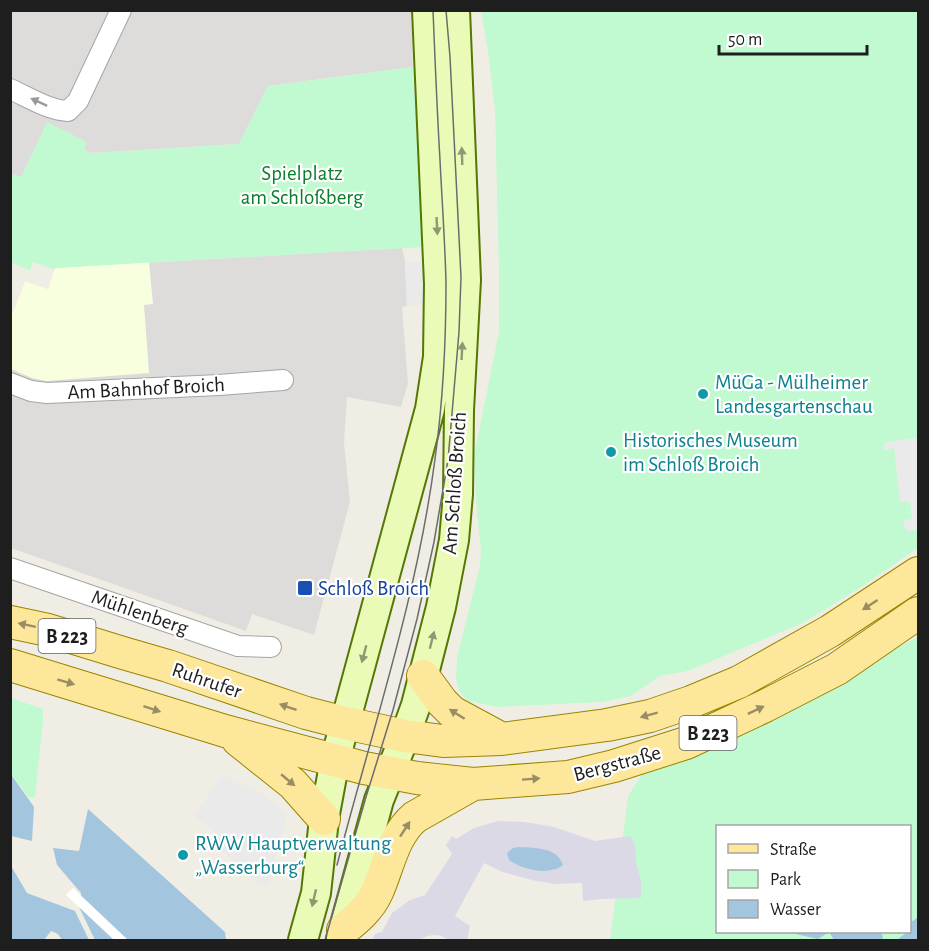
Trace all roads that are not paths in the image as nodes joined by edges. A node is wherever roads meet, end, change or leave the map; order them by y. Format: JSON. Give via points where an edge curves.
{"nodes":[{"id":1,"x":121,"y":10,"type":"edge"},
{"id":2,"x":427,"y":10,"type":"edge"},
{"id":3,"x":455,"y":10,"type":"edge"},
{"id":4,"x":10,"y":89,"type":"edge"},
{"id":5,"x":283,"y":380,"type":"dead end"},
{"id":6,"x":10,"y":383,"type":"edge"},
{"id":7,"x":10,"y":568,"type":"edge"},
{"id":8,"x":918,"y":573,"type":"edge"},
{"id":9,"x":918,"y":613,"type":"edge"},
{"id":10,"x":10,"y":622,"type":"edge"},
{"id":11,"x":271,"y":647,"type":"dead end"},
{"id":12,"x":10,"y":665,"type":"edge"},
{"id":13,"x":423,"y":676,"type":"junction"},
{"id":14,"x":345,"y":723,"type":"junction"},
{"id":15,"x":225,"y":731,"type":"junction"},
{"id":16,"x":405,"y":736,"type":"junction"},
{"id":17,"x":502,"y":739,"type":"junction"},
{"id":18,"x":335,"y":760,"type":"junction"},
{"id":19,"x":389,"y":773,"type":"junction"},
{"id":20,"x":473,"y":784,"type":"junction"},
{"id":21,"x":324,"y":819,"type":"junction"},
{"id":22,"x":342,"y":936,"type":"edge"},
{"id":23,"x":303,"y":940,"type":"edge"}],
"edges":[{"from":1,"to":4,"type":"street","one_way":true,"via":[[78,101],[68,111],[58,111]]},
{"from":2,"to":14,"type":"main road","name":"Am Schloß Broich","one_way":true,"via":[[440,284],[438,357],[430,409]]},
{"from":13,"to":3,"type":"main road","name":"Am Schloß Broich","one_way":true,"via":[[452,551],[458,494],[466,280]]},
{"from":5,"to":6,"type":"street","name":"Am Bahnhof Broich","via":[[47,393]]},
{"from":7,"to":11,"type":"street","name":"Mühlenberg","via":[[238,645]]},
{"from":8,"to":17,"type":"main road","name":"Bergstraße","number":"B 223","one_way":true,"via":[[830,632],[739,682],[691,702],[607,725]]},
{"from":20,"to":9,"type":"main road","name":"Bergstraße","number":"B 223","one_way":true,"via":[[568,777],[686,743],[837,669]]},
{"from":14,"to":10,"type":"main road","name":"Ruhrufer","number":"B 223","one_way":true,"via":[[123,652]]},
{"from":12,"to":15,"type":"main road","name":"Ruhrufer","number":"B 223","one_way":true},
{"from":13,"to":16,"type":"main road","name":"Am Schloß Broich"},
{"from":17,"to":13,"type":"main road","one_way":true,"via":[[452,712]]},
{"from":14,"to":16,"type":"main road","name":"Ruhrufer","number":"B 223"},
{"from":14,"to":18,"type":"main road","name":"Am Schloß Broich"},
{"from":15,"to":18,"type":"main road","name":"Ruhrufer","number":"B 223"},
{"from":15,"to":21,"type":"main road","one_way":true,"via":[[293,784]]},
{"from":16,"to":17,"type":"main road","name":"Bergstraße","number":"B 223","via":[[443,741]]},
{"from":16,"to":19,"type":"main road","name":"Am Schloß Broich"},
{"from":18,"to":19,"type":"main road","name":"Ruhrufer","number":"B 223"},
{"from":18,"to":21,"type":"main road","name":"Am Schloß Broich"},
{"from":19,"to":20,"type":"main road","name":"Bergstraße","number":"B 223"},
{"from":19,"to":22,"type":"main road","name":"Am Schloß Broich"},
{"from":22,"to":20,"type":"main road","one_way":true,"via":[[376,894],[407,824]]},
{"from":21,"to":23,"type":"main road","name":"Am Schloß Broich","one_way":true,"via":[[316,893]]}]}
